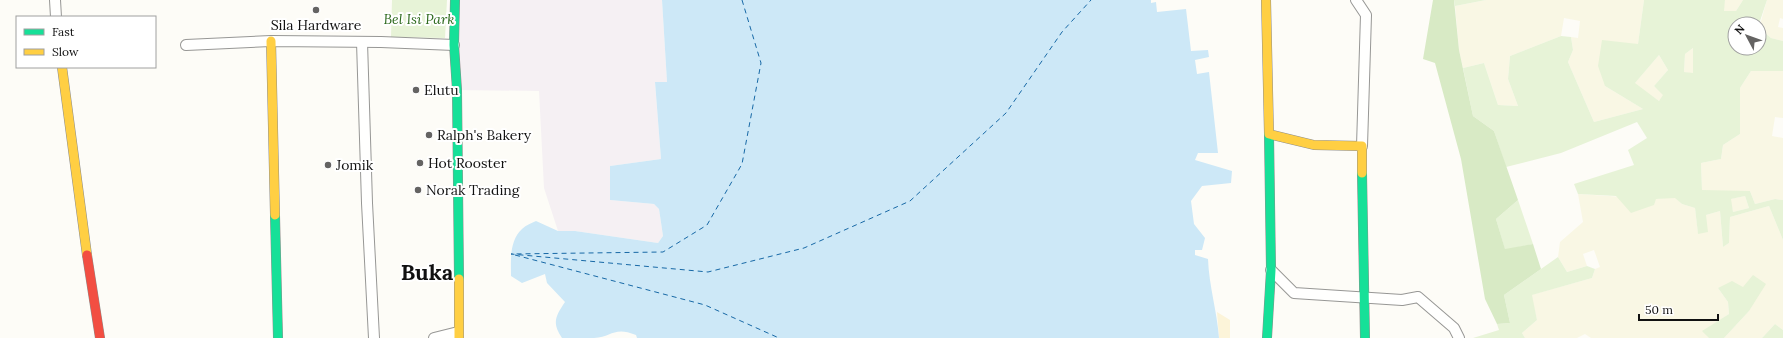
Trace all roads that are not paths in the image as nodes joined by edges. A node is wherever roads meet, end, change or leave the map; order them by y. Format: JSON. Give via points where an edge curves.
{"nodes":[{"id":1,"x":55,"y":0,"type":"edge"},
{"id":2,"x":455,"y":0,"type":"edge"},
{"id":3,"x":1266,"y":0,"type":"edge"},
{"id":4,"x":1356,"y":0,"type":"edge"},
{"id":5,"x":56,"y":16,"type":"edge"},
{"id":6,"x":271,"y":41,"type":"junction"},
{"id":7,"x":362,"y":42,"type":"junction"},
{"id":8,"x":186,"y":45,"type":"dead end"},
{"id":9,"x":454,"y":45,"type":"junction"},
{"id":10,"x":62,"y":68,"type":"edge"},
{"id":11,"x":1269,"y":134,"type":"junction"},
{"id":12,"x":1362,"y":146,"type":"junction"},
{"id":13,"x":1271,"y":270,"type":"junction"},
{"id":14,"x":1365,"y":298,"type":"junction"},
{"id":15,"x":459,"y":335,"type":"edge"},
{"id":16,"x":100,"y":338,"type":"edge"},
{"id":17,"x":278,"y":338,"type":"edge"},
{"id":18,"x":374,"y":338,"type":"edge"},
{"id":19,"x":434,"y":338,"type":"edge"},
{"id":20,"x":1267,"y":338,"type":"edge"},
{"id":21,"x":1365,"y":338,"type":"edge"},
{"id":22,"x":1459,"y":338,"type":"edge"}],
"edges":[{"from":1,"to":5,"type":"street"},
{"from":2,"to":9,"type":"street"},
{"from":3,"to":11,"type":"street"},
{"from":4,"to":12,"type":"street","via":[[1366,15]]},
{"from":6,"to":7,"type":"street"},
{"from":6,"to":8,"type":"street"},
{"from":6,"to":17,"type":"street"},
{"from":7,"to":9,"type":"street"},
{"from":7,"to":18,"type":"street"},
{"from":9,"to":15,"type":"street","via":[[457,90]]},
{"from":10,"to":16,"type":"street","via":[[80,213]]},
{"from":11,"to":12,"type":"street","via":[[1314,145]]},
{"from":11,"to":13,"type":"street"},
{"from":12,"to":14,"type":"street"},
{"from":13,"to":14,"type":"street","via":[[1294,293]]},
{"from":13,"to":20,"type":"street"},
{"from":14,"to":21,"type":"street"},
{"from":14,"to":22,"type":"street","via":[[1402,300],[1418,297],[1454,328]]},
{"from":15,"to":19,"type":"street"}]}
